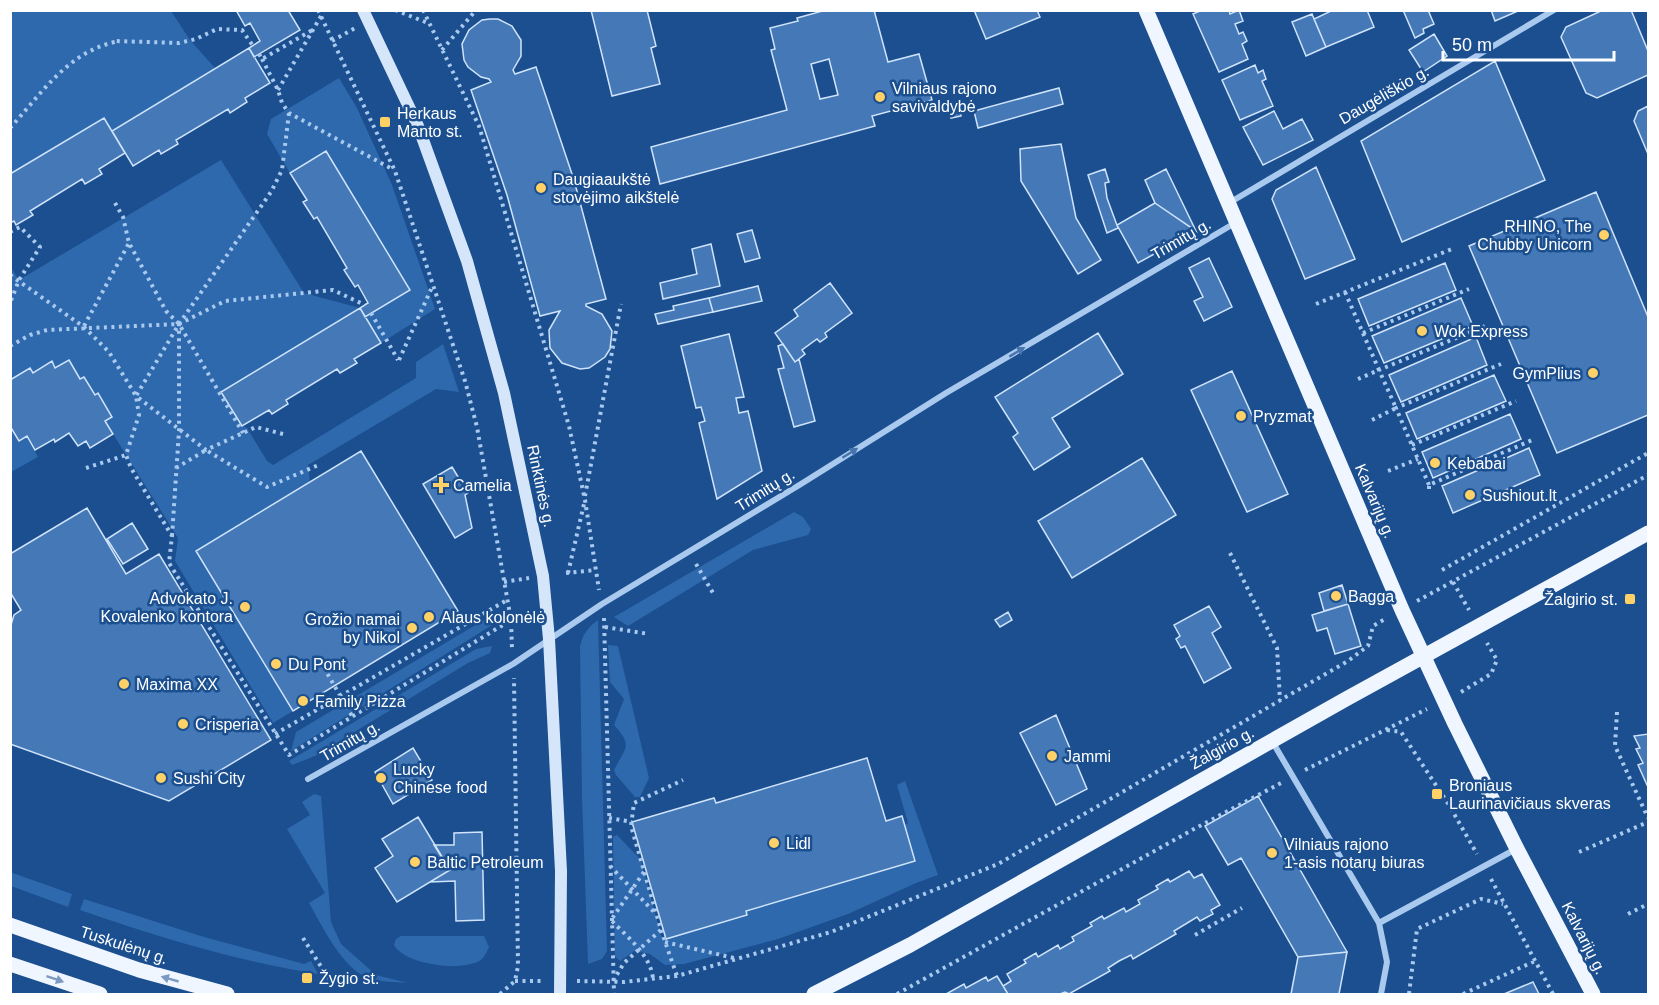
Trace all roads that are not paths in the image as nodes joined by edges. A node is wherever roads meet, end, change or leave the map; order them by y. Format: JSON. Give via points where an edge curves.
{"nodes":[{"id":1,"x":363,"y":10,"type":"edge"},
{"id":2,"x":1146,"y":10,"type":"edge"},
{"id":3,"x":1554,"y":10,"type":"edge"},
{"id":4,"x":1227,"y":204,"type":"junction"},
{"id":5,"x":1235,"y":223,"type":"junction"},
{"id":6,"x":1648,"y":533,"type":"edge"},
{"id":7,"x":549,"y":639,"type":"junction"},
{"id":8,"x":1424,"y":656,"type":"junction"},
{"id":9,"x":1272,"y":741,"type":"junction"},
{"id":10,"x":308,"y":779,"type":"dead end"},
{"id":11,"x":1517,"y":849,"type":"junction"},
{"id":12,"x":1379,"y":923,"type":"junction"},
{"id":13,"x":10,"y":925,"type":"edge"},
{"id":14,"x":10,"y":964,"type":"edge"},
{"id":15,"x":100,"y":994,"type":"edge"},
{"id":16,"x":227,"y":994,"type":"edge"},
{"id":17,"x":560,"y":994,"type":"edge"},
{"id":18,"x":814,"y":994,"type":"edge"},
{"id":19,"x":1381,"y":994,"type":"edge"},
{"id":20,"x":1593,"y":994,"type":"edge"}],
"edges":[{"from":1,"to":7,"type":"main road","name":"Rinktinės g.","via":[[418,126],[485,320],[543,576]]},
{"from":2,"to":4,"type":"main road","name":"Kalvarijų g."},
{"from":3,"to":4,"type":"street","name":"Daugėliškio g."},
{"from":4,"to":5,"type":"main road","name":"Kalvarijų g."},
{"from":7,"to":5,"type":"street","name":"Trimitų g.","one_way":true,"via":[[946,393]]},
{"from":5,"to":8,"type":"main road","name":"Kalvarijų g."},
{"from":6,"to":8,"type":"main road","name":"Žalgirio g."},
{"from":7,"to":10,"type":"street","name":"Trimitų g.","via":[[513,664]]},
{"from":7,"to":17,"type":"main road","name":"Rinktinės g.","via":[[561,871]]},
{"from":8,"to":9,"type":"main road","name":"Žalgirio g."},
{"from":8,"to":11,"type":"main road","name":"Kalvarijų g."},
{"from":9,"to":12,"type":"street"},
{"from":9,"to":18,"type":"main road","name":"Žalgirio g.","via":[[910,945]]},
{"from":11,"to":12,"type":"street"},
{"from":11,"to":20,"type":"main road","name":"Kalvarijų g."},
{"from":12,"to":19,"type":"street","via":[[1387,962]]},
{"from":16,"to":13,"type":"main road","name":"Tuskulėnų g.","one_way":true,"via":[[139,970]]},
{"from":14,"to":15,"type":"main road","one_way":true}]}
